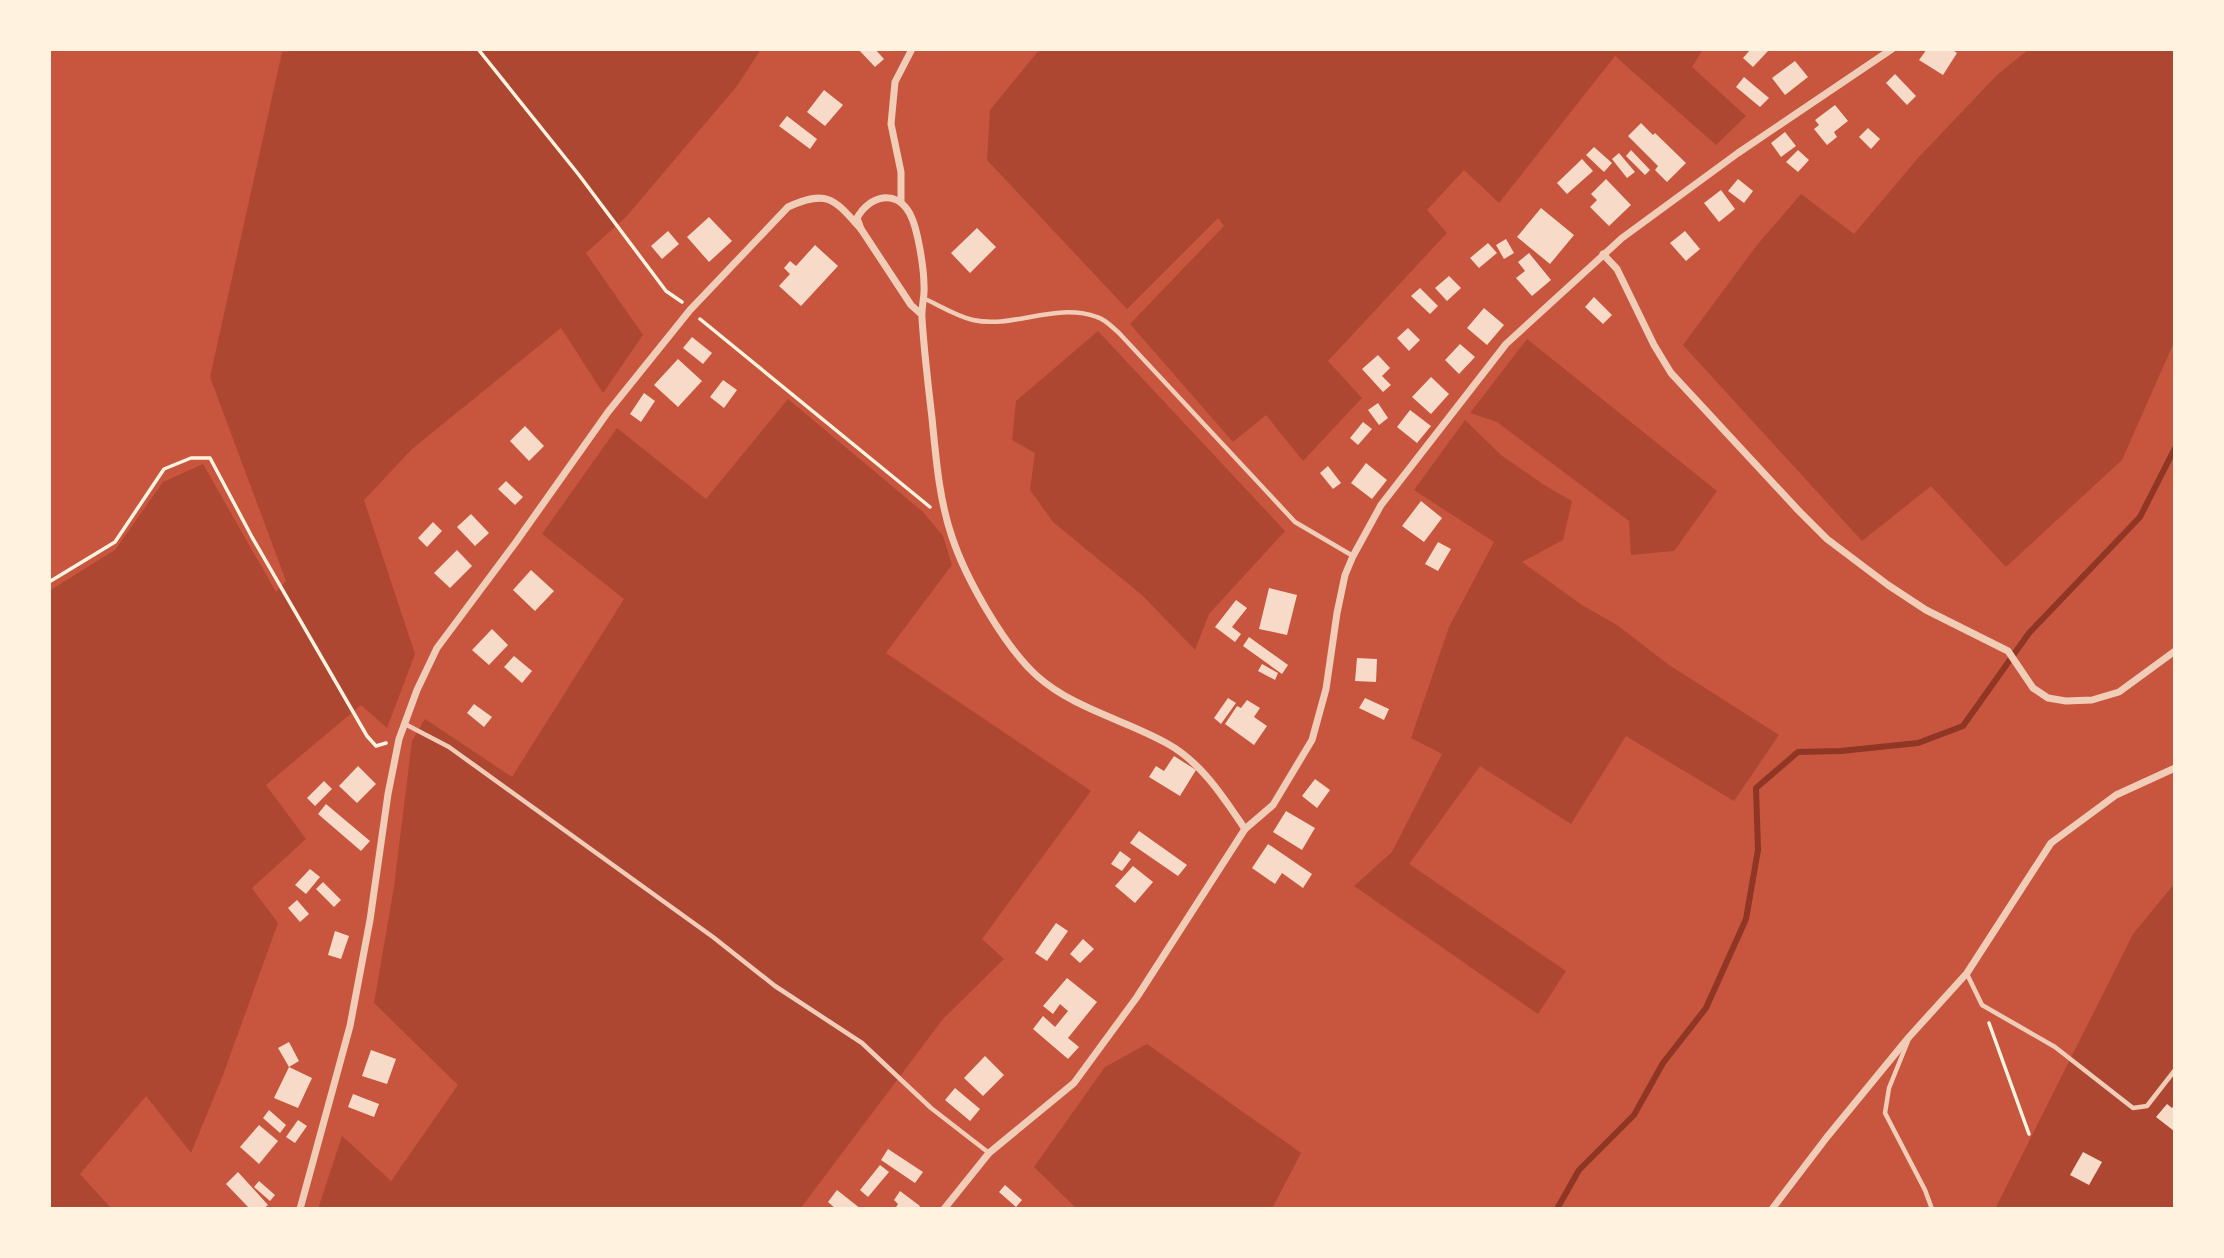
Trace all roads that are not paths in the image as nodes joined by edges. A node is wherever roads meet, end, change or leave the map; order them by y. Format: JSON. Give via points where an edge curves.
{"nodes":[{"id":1,"x":912,"y":49,"type":"edge"},
{"id":2,"x":1892,"y":49,"type":"edge"},
{"id":3,"x":901,"y":202,"type":"junction"},
{"id":4,"x":861,"y":229,"type":"junction"},
{"id":5,"x":1603,"y":254,"type":"junction"},
{"id":6,"x":923,"y":298,"type":"junction"},
{"id":7,"x":921,"y":314,"type":"junction"},
{"id":8,"x":1353,"y":556,"type":"junction"},
{"id":9,"x":2175,"y":651,"type":"edge"},
{"id":10,"x":405,"y":724,"type":"junction"},
{"id":11,"x":2175,"y":768,"type":"edge"},
{"id":12,"x":1245,"y":829,"type":"junction"},
{"id":13,"x":1967,"y":973,"type":"junction"},
{"id":14,"x":1909,"y":1037,"type":"junction"},
{"id":15,"x":2175,"y":1070,"type":"edge"},
{"id":16,"x":989,"y":1153,"type":"junction"},
{"id":17,"x":300,"y":1209,"type":"edge"},
{"id":18,"x":944,"y":1209,"type":"edge"},
{"id":19,"x":1772,"y":1209,"type":"edge"},
{"id":20,"x":1932,"y":1209,"type":"edge"}],
"edges":[{"from":1,"to":3,"type":"street","via":[[895,82],[891,124],[901,172]]},
{"from":2,"to":5,"type":"street","via":[[1738,153]]},
{"from":3,"to":4,"type":"street","via":[[873,199],[857,218]]},
{"from":3,"to":6,"type":"street","via":[[911,215],[918,243]]},
{"from":4,"to":7,"type":"street"},
{"from":4,"to":10,"type":"street","via":[[837,203],[821,197],[788,207],[690,310],[608,412],[437,648]]},
{"from":5,"to":8,"type":"street","via":[[1506,344],[1381,505]]},
{"from":5,"to":9,"type":"street","via":[[1617,269],[1671,373],[1798,510],[1888,585],[1926,610],[2008,651],[2033,688],[2048,698],[2092,700],[2119,692]]},
{"from":6,"to":7,"type":"street"},
{"from":6,"to":8,"type":"lane","via":[[972,320],[1071,312],[1099,317],[1119,332],[1296,522]]},
{"from":7,"to":12,"type":"street","via":[[937,476],[945,513],[952,539],[991,616],[1037,676],[1069,698],[1169,744],[1194,764],[1217,787]]},
{"from":8,"to":12,"type":"street","via":[[1345,575],[1326,689],[1312,740],[1273,805]]},
{"from":10,"to":16,"type":"lane","via":[[449,747],[775,986],[862,1043],[931,1108]]},
{"from":10,"to":17,"type":"street","via":[[388,794],[350,1026]]},
{"from":11,"to":13,"type":"street","via":[[2116,795],[2051,843]]},
{"from":12,"to":16,"type":"street","via":[[1137,997],[1074,1083]]},
{"from":13,"to":14,"type":"street"},
{"from":13,"to":15,"type":"lane","via":[[1982,1005],[2055,1047],[2133,1108],[2147,1106]]},
{"from":14,"to":19,"type":"street"},
{"from":14,"to":20,"type":"lane","via":[[1889,1088],[1885,1113]]},
{"from":16,"to":18,"type":"street"}]}
